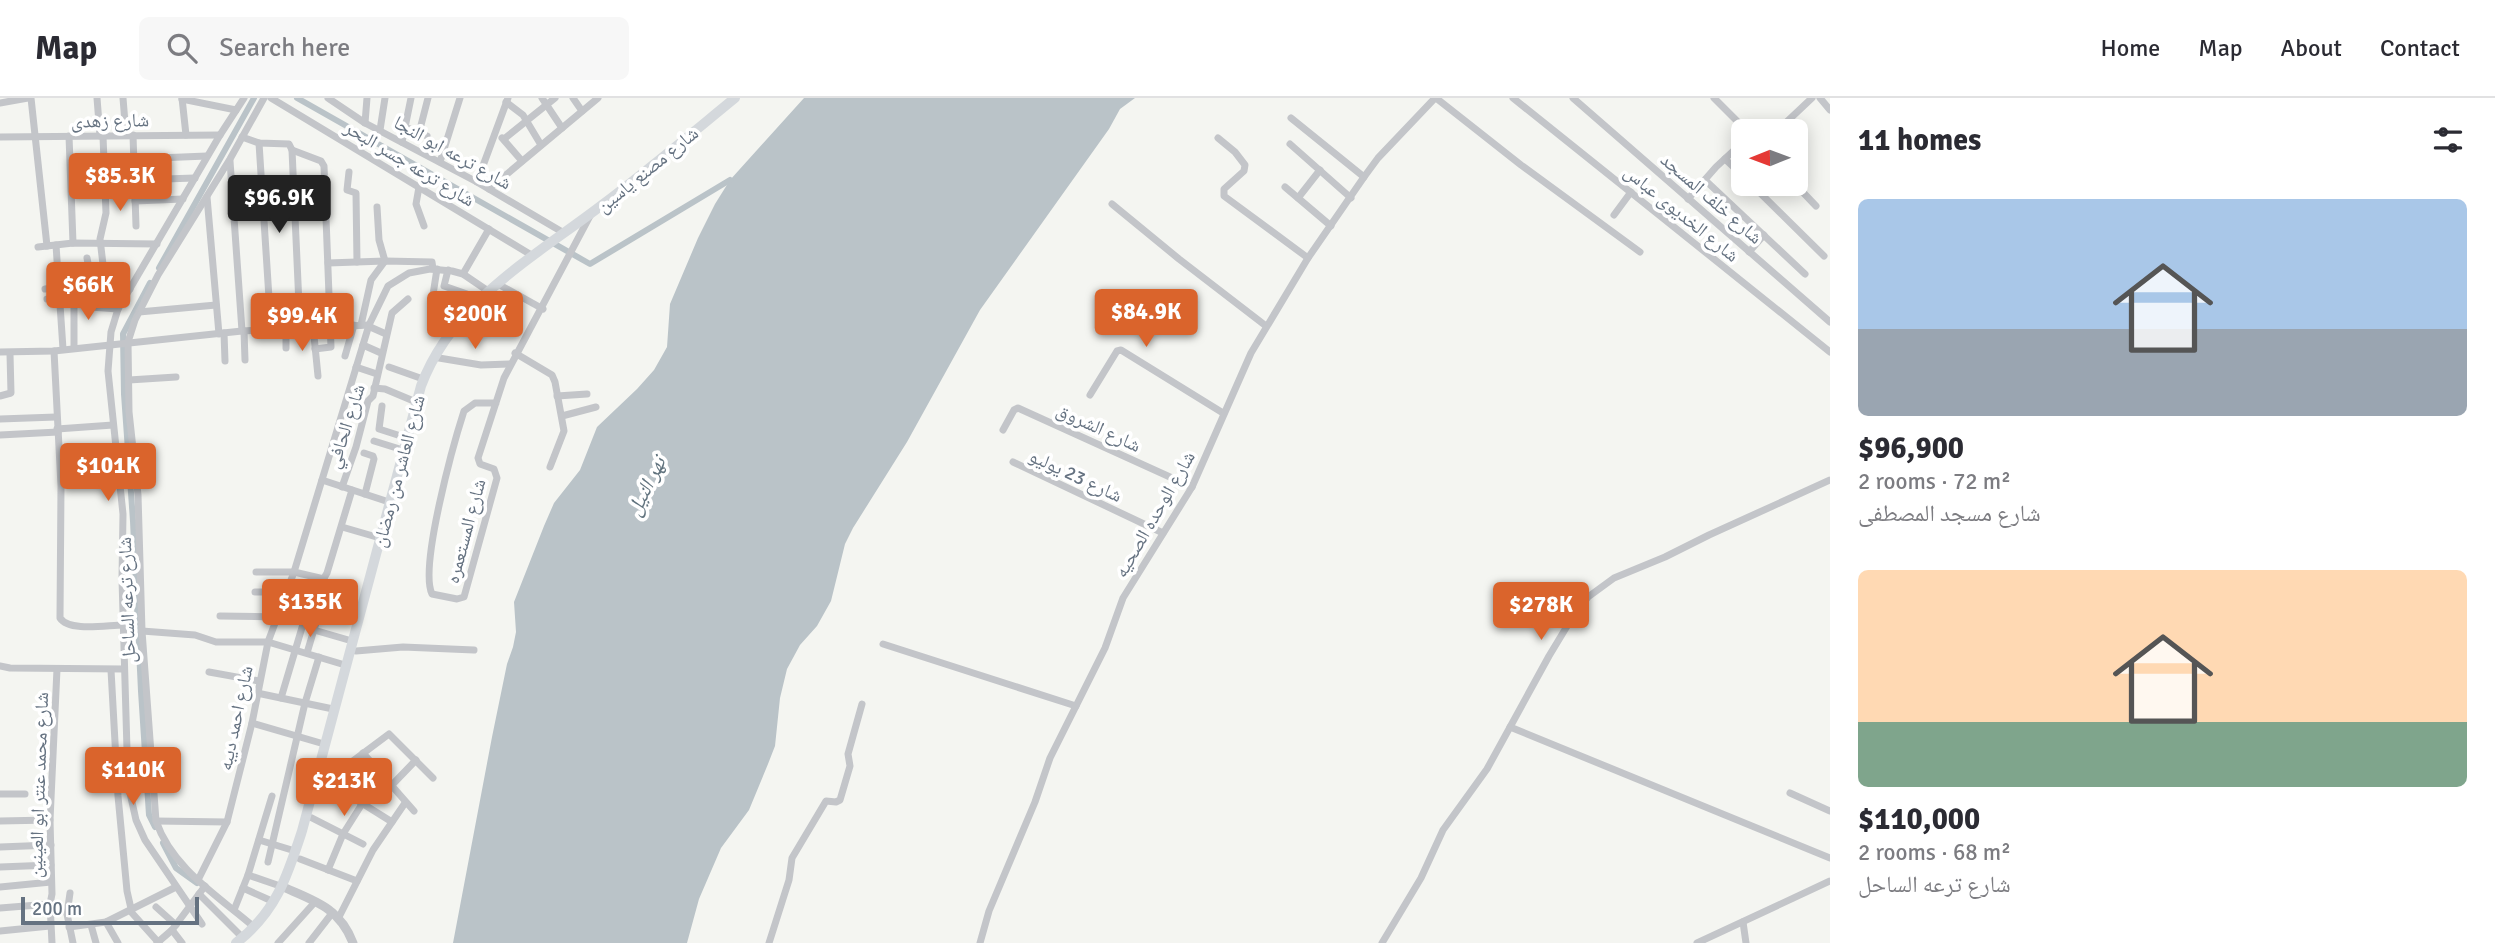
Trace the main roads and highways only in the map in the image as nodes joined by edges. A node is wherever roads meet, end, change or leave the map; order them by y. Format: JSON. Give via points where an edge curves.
{"nodes":[{"id":1,"x":735,"y":98,"type":"edge"},
{"id":2,"x":537,"y":253,"type":"joint"},
{"id":3,"x":493,"y":288,"type":"junction"},
{"id":4,"x":354,"y":646,"type":"junction"},
{"id":5,"x":298,"y":855,"type":"junction"},
{"id":6,"x":285,"y":888,"type":"junction"},
{"id":7,"x":241,"y":941,"type":"edge"}],
"edges":[{"from":1,"to":2,"type":"main road","name":"شارع مصنع ياسين"},
{"from":2,"to":3,"type":"main road","name":"شارع العاشر من رمضان"},
{"from":3,"to":4,"type":"main road","name":"شارع العاشر من رمضان","via":[[439,358],[425,387]]},
{"from":3,"to":4,"type":"main road","name":"شارع العاشر من رمضان","via":[[461,318],[423,379]]},
{"from":4,"to":5,"type":"main road","name":"شارع العاشر من رمضان","via":[[324,780]]},
{"from":4,"to":5,"type":"main road","name":"شارع العاشر من رمضان","via":[[333,709]]},
{"from":5,"to":6,"type":"main road","name":"شارع العاشر من رمضان"},
{"from":6,"to":7,"type":"main road","name":"شارع العاشر من رمضان"},
{"from":6,"to":7,"type":"main road","name":"شارع العاشر من رمضان","via":[[271,916]]}]}
